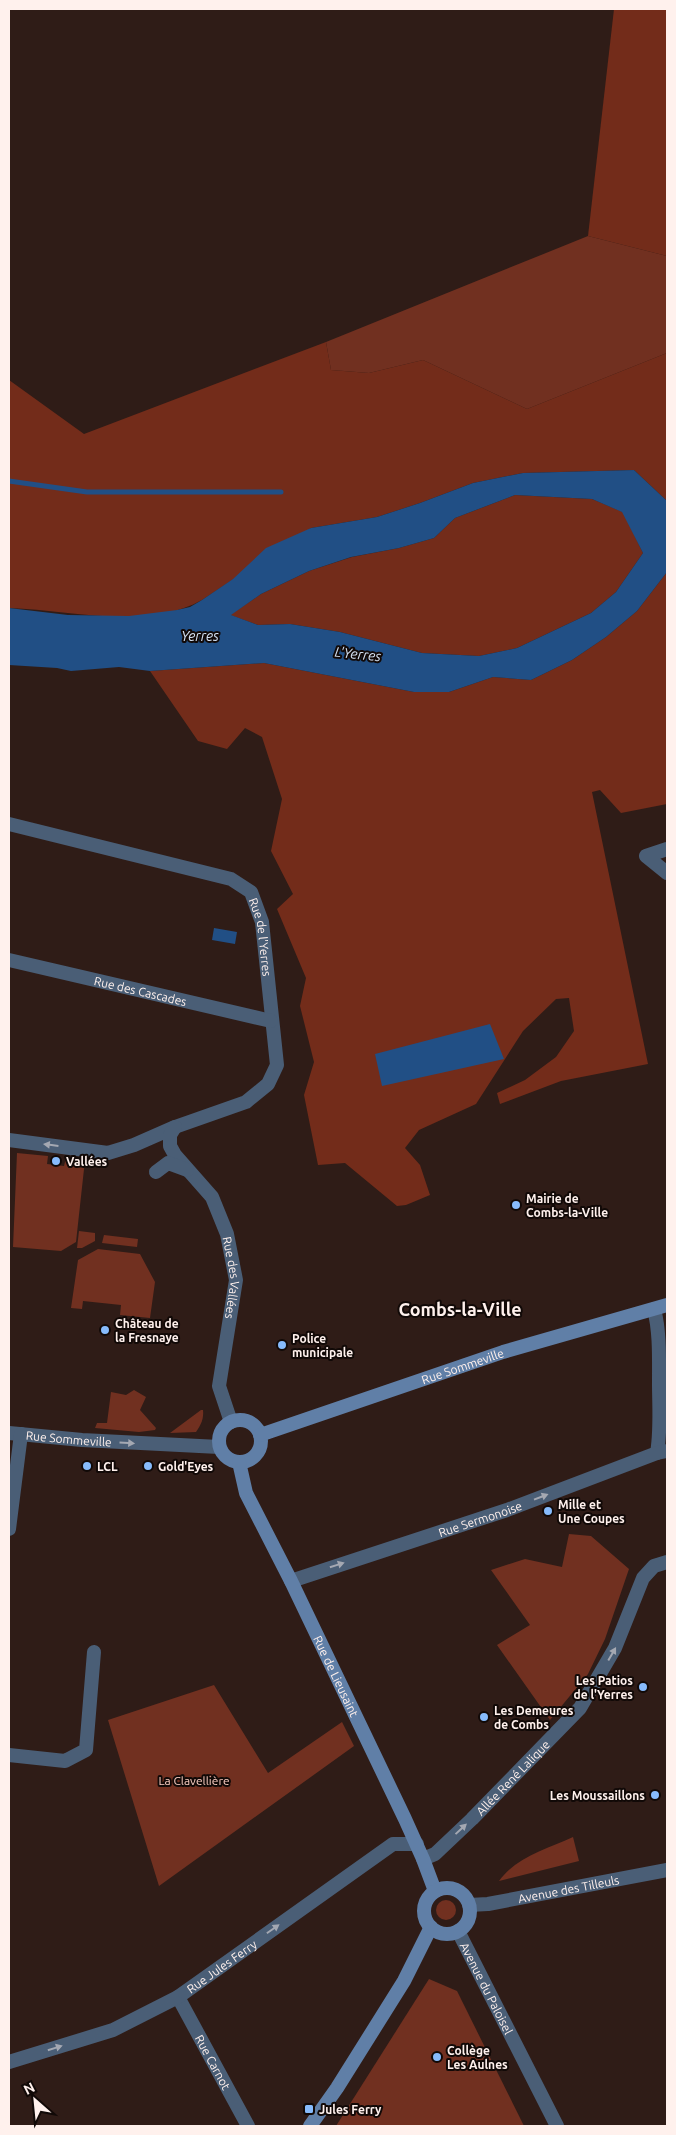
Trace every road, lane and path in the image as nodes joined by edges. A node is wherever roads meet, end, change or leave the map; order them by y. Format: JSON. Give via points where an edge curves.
{"nodes":[{"id":1,"x":9,"y":824,"type":"edge"},
{"id":2,"x":667,"y":849,"type":"edge"},
{"id":3,"x":667,"y":873,"type":"edge"},
{"id":4,"x":9,"y":960,"type":"edge"},
{"id":5,"x":271,"y":1021,"type":"junction"},
{"id":6,"x":175,"y":1127,"type":"junction"},
{"id":7,"x":9,"y":1140,"type":"edge"},
{"id":8,"x":190,"y":1171,"type":"junction"},
{"id":9,"x":156,"y":1172,"type":"dead end"},
{"id":10,"x":661,"y":1307,"type":"edge"},
{"id":11,"x":231,"y":1422,"type":"junction"},
{"id":12,"x":15,"y":1433,"type":"edge"},
{"id":13,"x":260,"y":1435,"type":"junction"},
{"id":14,"x":220,"y":1447,"type":"junction"},
{"id":15,"x":662,"y":1452,"type":"edge"},
{"id":16,"x":239,"y":1462,"type":"junction"},
{"id":17,"x":9,"y":1529,"type":"edge"},
{"id":18,"x":667,"y":1562,"type":"edge"},
{"id":19,"x":291,"y":1581,"type":"junction"},
{"id":20,"x":94,"y":1652,"type":"dead end"},
{"id":21,"x":9,"y":1755,"type":"edge"},
{"id":22,"x":416,"y":1844,"type":"junction"},
{"id":23,"x":424,"y":1859,"type":"junction"},
{"id":24,"x":667,"y":1870,"type":"edge"},
{"id":25,"x":435,"y":1891,"type":"junction"},
{"id":26,"x":469,"y":1905,"type":"junction"},
{"id":27,"x":431,"y":1927,"type":"junction"},
{"id":28,"x":458,"y":1931,"type":"junction"},
{"id":29,"x":178,"y":1997,"type":"junction"},
{"id":30,"x":9,"y":2062,"type":"edge"},
{"id":31,"x":248,"y":2126,"type":"edge"},
{"id":32,"x":310,"y":2126,"type":"edge"},
{"id":33,"x":557,"y":2126,"type":"edge"}],
"edges":[{"from":1,"to":5,"type":"street","name":"Rue de l'Yerres","via":[[230,879],[251,892],[262,922]]},
{"from":2,"to":3,"type":"street","via":[[646,856]]},
{"from":4,"to":5,"type":"street","name":"Rue des Cascades"},
{"from":5,"to":6,"type":"street","name":"Rue de l'Yerres","via":[[277,1066],[268,1084],[246,1102]]},
{"from":6,"to":7,"type":"street","name":"Rue de l'Yerres","one_way":true,"via":[[134,1145],[108,1152]]},
{"from":6,"to":8,"type":"street","name":"Rue des Vallées","via":[[170,1135],[170,1146]]},
{"from":8,"to":9,"type":"street","via":[[168,1163]]},
{"from":8,"to":11,"type":"street","name":"Rue des Vallées","via":[[212,1197],[227,1234],[236,1280],[219,1386]]},
{"from":10,"to":13,"type":"main road","name":"Rue Sommeville","via":[[503,1352]]},
{"from":10,"to":15,"type":"street","via":[[658,1349]]},
{"from":11,"to":13,"type":"main road","via":[[252,1423]]},
{"from":11,"to":14,"type":"main road","via":[[222,1430],[218,1441]]},
{"from":12,"to":14,"type":"street","name":"Rue Sommeville","one_way":true},
{"from":12,"to":17,"type":"street"},
{"from":13,"to":16,"type":"main road","via":[[257,1454]]},
{"from":14,"to":16,"type":"main road","via":[[227,1458]]},
{"from":19,"to":15,"type":"street","name":"Rue Sermonoise","one_way":true,"via":[[507,1510]]},
{"from":16,"to":19,"type":"main road","name":"Rue de Lieusaint","via":[[246,1493]]},
{"from":23,"to":18,"type":"street","name":"Allée René Lalique","one_way":true,"via":[[435,1854],[472,1819],[580,1708],[615,1648],[643,1578],[654,1566]]},
{"from":19,"to":22,"type":"main road","name":"Rue de Lieusaint"},
{"from":20,"to":21,"type":"street","via":[[86,1750],[65,1761]]},
{"from":22,"to":23,"type":"main road","name":"Rue de Lieusaint"},
{"from":29,"to":22,"type":"street","name":"Rue Jules Ferry","one_way":true,"via":[[393,1844]]},
{"from":23,"to":25,"type":"main road","name":"Rue de Lieusaint"},
{"from":24,"to":26,"type":"street","name":"Avenue des Tilleuls"},
{"from":25,"to":26,"type":"main road","via":[[456,1890],[462,1893]]},
{"from":25,"to":27,"type":"main road","via":[[424,1908],[426,1921]]},
{"from":26,"to":28,"type":"main road","via":[[468,1920]]},
{"from":27,"to":28,"type":"main road","via":[[444,1934]]},
{"from":27,"to":32,"type":"main road","via":[[404,1982]]},
{"from":28,"to":33,"type":"street","name":"Avenue du Paloisel"},
{"from":30,"to":29,"type":"street","name":"Rue Jules Ferry","one_way":true,"via":[[113,2030]]},
{"from":29,"to":31,"type":"street","name":"Rue Carnot"}]}
